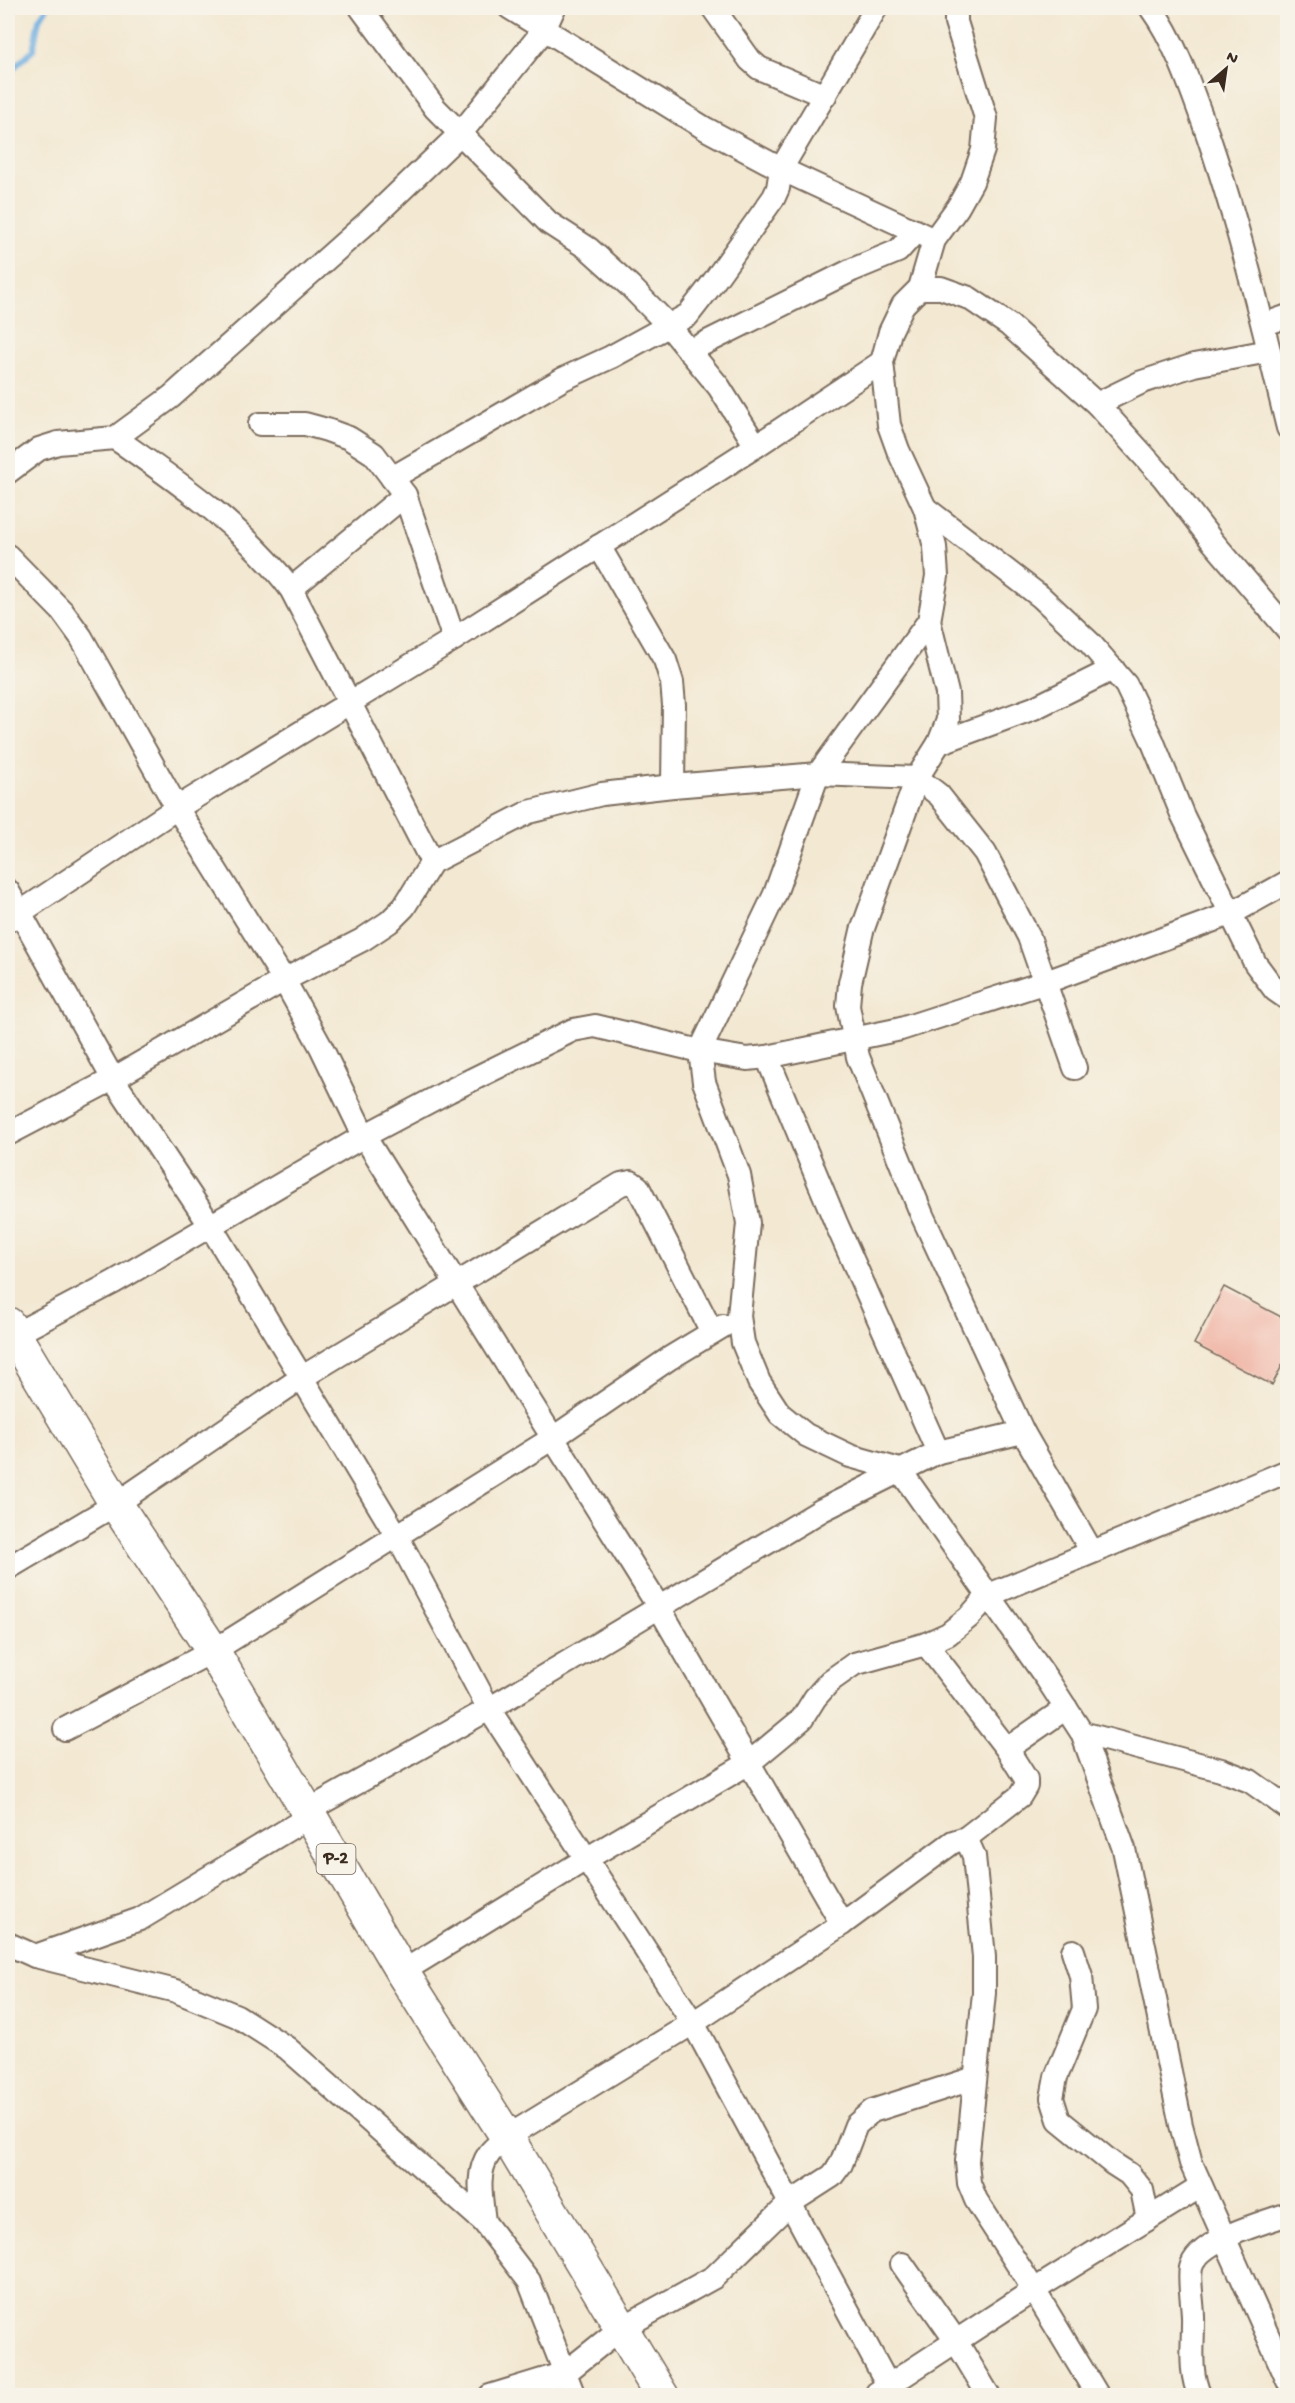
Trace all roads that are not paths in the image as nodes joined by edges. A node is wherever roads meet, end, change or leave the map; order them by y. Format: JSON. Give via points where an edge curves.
{"nodes":[{"id":1,"x":361,"y":8,"type":"edge"},
{"id":2,"x":510,"y":8,"type":"edge"},
{"id":3,"x":554,"y":8,"type":"edge"},
{"id":4,"x":713,"y":8,"type":"edge"},
{"id":5,"x":876,"y":8,"type":"edge"},
{"id":6,"x":956,"y":8,"type":"edge"},
{"id":7,"x":1151,"y":8,"type":"edge"},
{"id":8,"x":544,"y":30,"type":"junction"},
{"id":9,"x":825,"y":96,"type":"junction"},
{"id":10,"x":461,"y":133,"type":"junction"},
{"id":11,"x":781,"y":169,"type":"junction"},
{"id":12,"x":925,"y":235,"type":"junction"},
{"id":13,"x":920,"y":288,"type":"junction"},
{"id":14,"x":1287,"y":316,"type":"edge"},
{"id":15,"x":1263,"y":325,"type":"junction"},
{"id":16,"x":669,"y":326,"type":"junction"},
{"id":17,"x":689,"y":351,"type":"junction"},
{"id":18,"x":1269,"y":351,"type":"junction"},
{"id":19,"x":882,"y":362,"type":"junction"},
{"id":20,"x":1097,"y":404,"type":"junction"},
{"id":21,"x":260,"y":424,"type":"dead end"},
{"id":22,"x":1287,"y":428,"type":"edge"},
{"id":23,"x":115,"y":438,"type":"junction"},
{"id":24,"x":756,"y":446,"type":"junction"},
{"id":25,"x":8,"y":472,"type":"edge"},
{"id":26,"x":399,"y":486,"type":"junction"},
{"id":27,"x":925,"y":508,"type":"junction"},
{"id":28,"x":599,"y":546,"type":"junction"},
{"id":29,"x":8,"y":556,"type":"edge"},
{"id":30,"x":291,"y":589,"type":"junction"},
{"id":31,"x":929,"y":621,"type":"junction"},
{"id":32,"x":1287,"y":630,"type":"edge"},
{"id":33,"x":454,"y":639,"type":"junction"},
{"id":34,"x":1113,"y":669,"type":"junction"},
{"id":35,"x":349,"y":702,"type":"junction"},
{"id":36,"x":939,"y":743,"type":"junction"},
{"id":37,"x":818,"y":774,"type":"junction"},
{"id":38,"x":917,"y":778,"type":"junction"},
{"id":39,"x":673,"y":786,"type":"junction"},
{"id":40,"x":177,"y":808,"type":"junction"},
{"id":41,"x":432,"y":862,"type":"junction"},
{"id":42,"x":1287,"y":882,"type":"edge"},
{"id":43,"x":8,"y":891,"type":"edge"},
{"id":44,"x":1230,"y":914,"type":"junction"},
{"id":45,"x":14,"y":917,"type":"edge"},
{"id":46,"x":284,"y":980,"type":"junction"},
{"id":47,"x":1046,"y":982,"type":"junction"},
{"id":48,"x":1287,"y":999,"type":"edge"},
{"id":49,"x":854,"y":1038,"type":"junction"},
{"id":50,"x":700,"y":1051,"type":"junction"},
{"id":51,"x":767,"y":1057,"type":"junction"},
{"id":52,"x":1076,"y":1068,"type":"dead end"},
{"id":53,"x":113,"y":1079,"type":"junction"},
{"id":54,"x":8,"y":1134,"type":"edge"},
{"id":55,"x":363,"y":1136,"type":"junction"},
{"id":56,"x":210,"y":1225,"type":"junction"},
{"id":57,"x":456,"y":1283,"type":"junction"},
{"id":58,"x":740,"y":1316,"type":"junction"},
{"id":59,"x":10,"y":1332,"type":"edge"},
{"id":60,"x":712,"y":1332,"type":"junction"},
{"id":61,"x":301,"y":1378,"type":"junction"},
{"id":62,"x":1023,"y":1432,"type":"junction"},
{"id":63,"x":553,"y":1438,"type":"junction"},
{"id":64,"x":938,"y":1452,"type":"junction"},
{"id":65,"x":900,"y":1470,"type":"junction"},
{"id":66,"x":1285,"y":1478,"type":"edge"},
{"id":67,"x":116,"y":1504,"type":"junction"},
{"id":68,"x":397,"y":1536,"type":"junction"},
{"id":69,"x":1092,"y":1552,"type":"junction"},
{"id":70,"x":8,"y":1568,"type":"edge"},
{"id":71,"x":989,"y":1595,"type":"junction"},
{"id":72,"x":660,"y":1609,"type":"junction"},
{"id":73,"x":926,"y":1644,"type":"junction"},
{"id":74,"x":213,"y":1652,"type":"junction"},
{"id":75,"x":1066,"y":1708,"type":"junction"},
{"id":76,"x":489,"y":1709,"type":"junction"},
{"id":77,"x":65,"y":1729,"type":"dead end"},
{"id":78,"x":1082,"y":1733,"type":"junction"},
{"id":79,"x":1007,"y":1749,"type":"junction"},
{"id":80,"x":749,"y":1763,"type":"junction"},
{"id":81,"x":1287,"y":1808,"type":"edge"},
{"id":82,"x":307,"y":1811,"type":"junction"},
{"id":83,"x":966,"y":1838,"type":"junction"},
{"id":84,"x":586,"y":1859,"type":"junction"},
{"id":85,"x":842,"y":1924,"type":"junction"},
{"id":86,"x":8,"y":1944,"type":"edge"},
{"id":87,"x":1073,"y":1951,"type":"dead end"},
{"id":88,"x":35,"y":1956,"type":"junction"},
{"id":89,"x":402,"y":1972,"type":"junction"},
{"id":90,"x":693,"y":2023,"type":"junction"},
{"id":91,"x":975,"y":2078,"type":"junction"},
{"id":92,"x":507,"y":2137,"type":"junction"},
{"id":93,"x":1201,"y":2186,"type":"junction"},
{"id":94,"x":790,"y":2203,"type":"junction"},
{"id":95,"x":1287,"y":2214,"type":"edge"},
{"id":96,"x":1148,"y":2219,"type":"junction"},
{"id":97,"x":484,"y":2222,"type":"junction"},
{"id":98,"x":1223,"y":2238,"type":"junction"},
{"id":99,"x":902,"y":2264,"type":"dead end"},
{"id":100,"x":1034,"y":2290,"type":"junction"},
{"id":101,"x":620,"y":2330,"type":"junction"},
{"id":102,"x":956,"y":2341,"type":"junction"},
{"id":103,"x":565,"y":2373,"type":"junction"},
{"id":104,"x":1287,"y":2381,"type":"edge"},
{"id":105,"x":883,"y":2392,"type":"edge"},
{"id":106,"x":490,"y":2396,"type":"edge"},
{"id":107,"x":574,"y":2396,"type":"edge"},
{"id":108,"x":662,"y":2396,"type":"edge"},
{"id":109,"x":989,"y":2396,"type":"edge"},
{"id":110,"x":1098,"y":2396,"type":"edge"},
{"id":111,"x":1200,"y":2396,"type":"edge"}],
"edges":[{"from":1,"to":10,"type":"street","via":[[435,108]]},
{"from":2,"to":8,"type":"street"},
{"from":3,"to":8,"type":"street"},
{"from":4,"to":9,"type":"street","via":[[759,68]]},
{"from":5,"to":9,"type":"street"},
{"from":6,"to":12,"type":"street","via":[[956,22],[986,118],[983,150],[958,207]]},
{"from":7,"to":15,"type":"street","via":[[1195,99]]},
{"from":8,"to":10,"type":"street"},
{"from":8,"to":11,"type":"street","via":[[706,129]]},
{"from":9,"to":11,"type":"street"},
{"from":10,"to":16,"type":"street","via":[[549,224],[589,249]]},
{"from":10,"to":23,"type":"street","via":[[369,221],[171,397]]},
{"from":11,"to":12,"type":"street"},
{"from":11,"to":16,"type":"street","via":[[774,197],[730,259],[688,315]]},
{"from":12,"to":13,"type":"street"},
{"from":12,"to":17,"type":"street"},
{"from":13,"to":19,"type":"street","via":[[903,305]]},
{"from":13,"to":20,"type":"street","via":[[941,288],[969,298],[1010,325]]},
{"from":14,"to":15,"type":"street"},
{"from":15,"to":18,"type":"street"},
{"from":16,"to":17,"type":"street"},
{"from":16,"to":26,"type":"street","via":[[563,379]]},
{"from":17,"to":24,"type":"street","via":[[719,387]]},
{"from":18,"to":20,"type":"street","via":[[1194,365],[1142,382]]},
{"from":18,"to":22,"type":"street"},
{"from":19,"to":24,"type":"street"},
{"from":19,"to":27,"type":"street","via":[[889,425]]},
{"from":20,"to":32,"type":"street"},
{"from":21,"to":26,"type":"street","via":[[305,424],[349,438],[374,454]]},
{"from":23,"to":25,"type":"street","via":[[58,443],[39,449]]},
{"from":23,"to":30,"type":"street","via":[[205,502],[271,562]]},
{"from":24,"to":28,"type":"street"},
{"from":26,"to":30,"type":"street"},
{"from":26,"to":33,"type":"street"},
{"from":27,"to":31,"type":"street","via":[[935,547],[937,576]]},
{"from":27,"to":34,"type":"street","via":[[1041,597]]},
{"from":28,"to":33,"type":"street"},
{"from":28,"to":39,"type":"street","via":[[665,660],[672,682]]},
{"from":29,"to":40,"type":"street","via":[[62,611],[81,637]]},
{"from":30,"to":35,"type":"street"},
{"from":31,"to":36,"type":"street","via":[[947,693],[948,720]]},
{"from":31,"to":37,"type":"street"},
{"from":33,"to":35,"type":"street"},
{"from":34,"to":36,"type":"street","via":[[1034,708]]},
{"from":34,"to":44,"type":"street","via":[[1131,694]]},
{"from":35,"to":40,"type":"street"},
{"from":35,"to":41,"type":"street"},
{"from":36,"to":38,"type":"street"},
{"from":37,"to":38,"type":"street"},
{"from":37,"to":39,"type":"street"},
{"from":37,"to":50,"type":"street","via":[[775,894]]},
{"from":38,"to":47,"type":"street","via":[[939,795],[985,853],[1029,937]]},
{"from":38,"to":49,"type":"street","via":[[862,931],[849,983],[848,1006]]},
{"from":39,"to":41,"type":"street","via":[[602,794],[529,812]]},
{"from":40,"to":45,"type":"street"},
{"from":40,"to":46,"type":"street"},
{"from":41,"to":46,"type":"street","via":[[404,907],[389,922],[363,940]]},
{"from":42,"to":44,"type":"street"},
{"from":43,"to":45,"type":"street"},
{"from":44,"to":47,"type":"street"},
{"from":44,"to":48,"type":"street","via":[[1255,963]]},
{"from":45,"to":53,"type":"street"},
{"from":46,"to":53,"type":"street"},
{"from":46,"to":55,"type":"street"},
{"from":47,"to":49,"type":"street","via":[[901,1029]]},
{"from":47,"to":52,"type":"street"},
{"from":49,"to":51,"type":"street"},
{"from":49,"to":62,"type":"street","via":[[858,1057],[922,1215]]},
{"from":50,"to":51,"type":"street","via":[[747,1059]]},
{"from":50,"to":55,"type":"street","via":[[595,1026],[573,1030]]},
{"from":50,"to":58,"type":"street","via":[[704,1082],[739,1175],[748,1223]]},
{"from":51,"to":64,"type":"street"},
{"from":53,"to":54,"type":"street"},
{"from":53,"to":56,"type":"street"},
{"from":55,"to":56,"type":"street"},
{"from":55,"to":57,"type":"street"},
{"from":56,"to":59,"type":"street","via":[[114,1282]]},
{"from":56,"to":61,"type":"street"},
{"from":57,"to":60,"type":"street","via":[[621,1184],[632,1182]]},
{"from":57,"to":61,"type":"street"},
{"from":57,"to":63,"type":"street"},
{"from":58,"to":60,"type":"street"},
{"from":58,"to":65,"type":"street","via":[[743,1343],[780,1414],[806,1435],[850,1456]]},
{"from":59,"to":67,"type":"highway","number":"P-2"},
{"from":60,"to":63,"type":"street"},
{"from":61,"to":67,"type":"street"},
{"from":61,"to":68,"type":"street"},
{"from":62,"to":64,"type":"street"},
{"from":62,"to":69,"type":"street"},
{"from":63,"to":68,"type":"street"},
{"from":63,"to":72,"type":"street"},
{"from":64,"to":65,"type":"street"},
{"from":65,"to":71,"type":"street"},
{"from":65,"to":72,"type":"street","via":[[822,1510]]},
{"from":66,"to":69,"type":"street"},
{"from":67,"to":70,"type":"street"},
{"from":67,"to":74,"type":"highway","number":"P-2"},
{"from":68,"to":74,"type":"street"},
{"from":68,"to":76,"type":"street"},
{"from":69,"to":71,"type":"street"},
{"from":71,"to":73,"type":"street","via":[[948,1634]]},
{"from":71,"to":75,"type":"street"},
{"from":72,"to":76,"type":"street"},
{"from":72,"to":80,"type":"street"},
{"from":73,"to":79,"type":"street"},
{"from":73,"to":80,"type":"street","via":[[855,1664],[838,1675],[815,1698],[802,1719]]},
{"from":74,"to":77,"type":"street"},
{"from":74,"to":82,"type":"highway","number":"P-2"},
{"from":75,"to":78,"type":"street"},
{"from":75,"to":79,"type":"street"},
{"from":76,"to":82,"type":"street"},
{"from":76,"to":84,"type":"street"},
{"from":78,"to":81,"type":"street","via":[[1221,1770],[1250,1781]]},
{"from":78,"to":93,"type":"street","via":[[1124,1849],[1181,2125]]},
{"from":79,"to":83,"type":"street","via":[[1026,1779],[1026,1786],[1020,1796]]},
{"from":80,"to":84,"type":"street"},
{"from":80,"to":85,"type":"street"},
{"from":82,"to":88,"type":"street","via":[[297,1824],[140,1919]]},
{"from":82,"to":89,"type":"highway","number":"P-2"},
{"from":83,"to":85,"type":"street","via":[[953,1842]]},
{"from":83,"to":91,"type":"street","via":[[974,1856],[984,1958]]},
{"from":84,"to":89,"type":"street"},
{"from":84,"to":90,"type":"street"},
{"from":85,"to":90,"type":"street"},
{"from":86,"to":88,"type":"street"},
{"from":87,"to":96,"type":"street","via":[[1081,1976],[1084,2009],[1056,2077],[1052,2097],[1059,2120],[1129,2174],[1142,2190]]},
{"from":88,"to":97,"type":"street","via":[[176,1990],[237,2016],[287,2048]]},
{"from":89,"to":92,"type":"highway","number":"P-2"},
{"from":90,"to":92,"type":"street"},
{"from":90,"to":94,"type":"street"},
{"from":91,"to":94,"type":"street","via":[[872,2111],[856,2125],[841,2164],[832,2176]]},
{"from":91,"to":100,"type":"street","via":[[967,2161],[969,2183]]},
{"from":92,"to":97,"type":"street","via":[[489,2154],[482,2169]]},
{"from":92,"to":101,"type":"highway","number":"P-2"},
{"from":93,"to":96,"type":"street"},
{"from":93,"to":98,"type":"street"},
{"from":94,"to":101,"type":"street","via":[[714,2277]]},
{"from":94,"to":105,"type":"street"},
{"from":95,"to":98,"type":"street"},
{"from":96,"to":100,"type":"street"},
{"from":97,"to":103,"type":"street","via":[[529,2281]]},
{"from":98,"to":104,"type":"street"},
{"from":98,"to":111,"type":"street","via":[[1193,2260],[1190,2271],[1194,2305],[1192,2368]]},
{"from":99,"to":102,"type":"street"},
{"from":100,"to":102,"type":"street"},
{"from":100,"to":110,"type":"street"},
{"from":101,"to":103,"type":"street"},
{"from":101,"to":108,"type":"highway","number":"P-2"},
{"from":102,"to":105,"type":"street"},
{"from":102,"to":109,"type":"street"},
{"from":103,"to":106,"type":"street"},
{"from":103,"to":107,"type":"street"}]}
